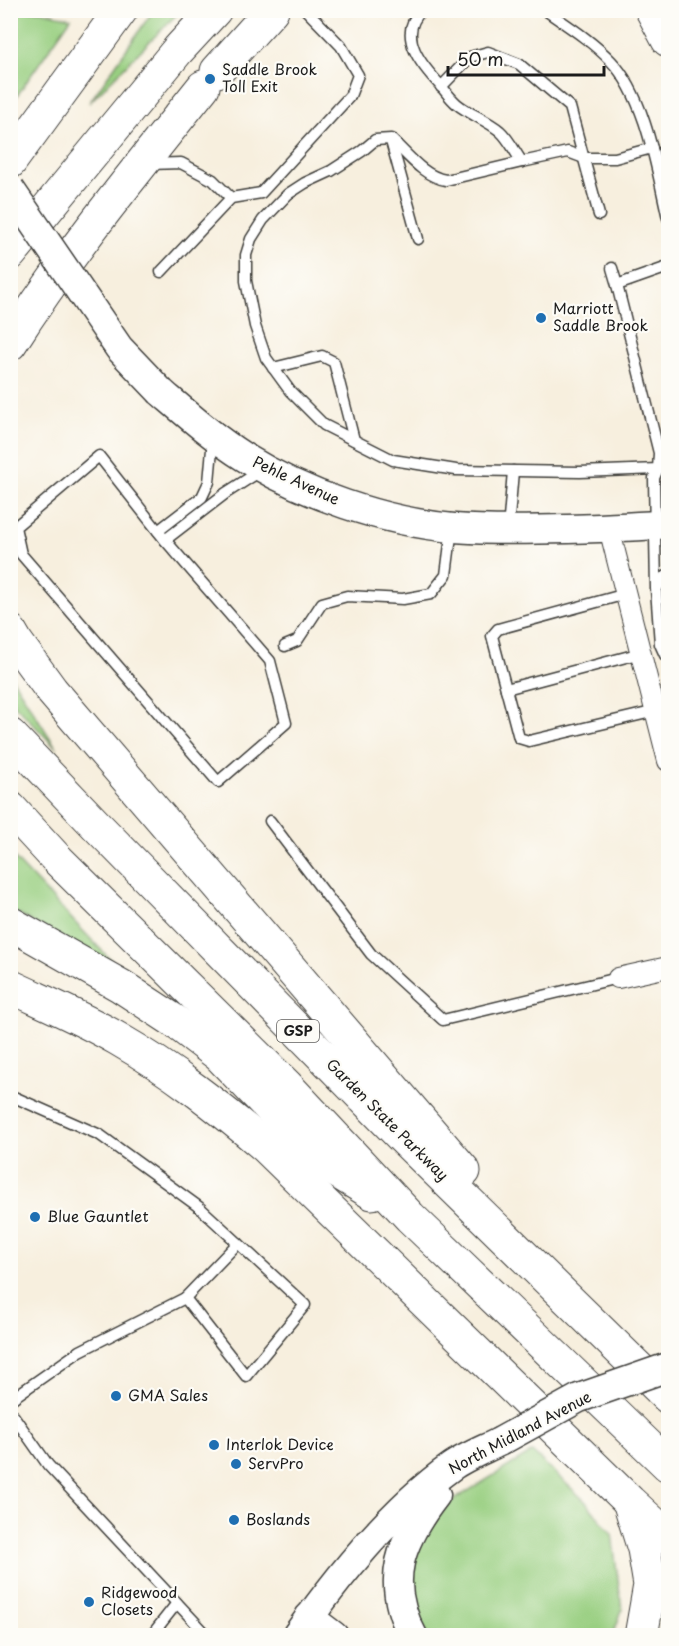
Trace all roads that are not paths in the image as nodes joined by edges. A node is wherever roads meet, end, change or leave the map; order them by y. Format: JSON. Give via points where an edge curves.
{"nodes":[{"id":1,"x":121,"y":10,"type":"edge"},
{"id":2,"x":215,"y":10,"type":"edge"},
{"id":3,"x":272,"y":10,"type":"edge"},
{"id":4,"x":306,"y":10,"type":"edge"},
{"id":5,"x":422,"y":10,"type":"edge"},
{"id":6,"x":545,"y":10,"type":"edge"},
{"id":7,"x":652,"y":10,"type":"edge"},
{"id":8,"x":669,"y":40,"type":"edge"},
{"id":9,"x":441,"y":87,"type":"junction"},
{"id":10,"x":391,"y":139,"type":"junction"},
{"id":11,"x":652,"y":148,"type":"junction"},
{"id":12,"x":584,"y":158,"type":"junction"},
{"id":13,"x":10,"y":162,"type":"edge"},
{"id":14,"x":522,"y":162,"type":"junction"},
{"id":15,"x":141,"y":164,"type":"junction"},
{"id":16,"x":10,"y":189,"type":"edge"},
{"id":17,"x":231,"y":198,"type":"junction"},
{"id":18,"x":599,"y":215,"type":"dead end"},
{"id":19,"x":669,"y":219,"type":"edge"},
{"id":20,"x":418,"y":239,"type":"dead end"},
{"id":21,"x":10,"y":254,"type":"edge"},
{"id":22,"x":669,"y":267,"type":"edge"},
{"id":23,"x":612,"y":268,"type":"dead end"},
{"id":24,"x":161,"y":272,"type":"dead end"},
{"id":25,"x":617,"y":285,"type":"junction"},
{"id":26,"x":10,"y":344,"type":"edge"},
{"id":27,"x":273,"y":368,"type":"junction"},
{"id":28,"x":213,"y":435,"type":"junction"},
{"id":29,"x":354,"y":440,"type":"junction"},
{"id":30,"x":669,"y":463,"type":"edge"},
{"id":31,"x":265,"y":468,"type":"junction"},
{"id":32,"x":658,"y":469,"type":"junction"},
{"id":33,"x":513,"y":471,"type":"junction"},
{"id":34,"x":662,"y":525,"type":"edge"},
{"id":35,"x":452,"y":528,"type":"junction"},
{"id":36,"x":609,"y":528,"type":"junction"},
{"id":37,"x":508,"y":531,"type":"junction"},
{"id":38,"x":161,"y":536,"type":"junction"},
{"id":39,"x":669,"y":574,"type":"edge"},
{"id":40,"x":656,"y":589,"type":"junction"},
{"id":41,"x":626,"y":594,"type":"junction"},
{"id":42,"x":10,"y":631,"type":"edge"},
{"id":43,"x":285,"y":646,"type":"dead end"},
{"id":44,"x":641,"y":652,"type":"junction"},
{"id":45,"x":669,"y":657,"type":"edge"},
{"id":46,"x":506,"y":689,"type":"junction"},
{"id":47,"x":656,"y":711,"type":"junction"},
{"id":48,"x":10,"y":735,"type":"edge"},
{"id":49,"x":669,"y":761,"type":"edge"},
{"id":50,"x":10,"y":808,"type":"edge"},
{"id":51,"x":270,"y":821,"type":"dead end"},
{"id":52,"x":10,"y":923,"type":"edge"},
{"id":53,"x":669,"y":967,"type":"edge"},
{"id":54,"x":618,"y":978,"type":"joint"},
{"id":55,"x":10,"y":986,"type":"edge"},
{"id":56,"x":10,"y":1099,"type":"edge"},
{"id":57,"x":410,"y":1218,"type":"junction"},
{"id":58,"x":238,"y":1244,"type":"junction"},
{"id":59,"x":185,"y":1298,"type":"junction"},
{"id":60,"x":591,"y":1321,"type":"junction"},
{"id":61,"x":667,"y":1375,"type":"edge"},
{"id":62,"x":10,"y":1400,"type":"edge"},
{"id":63,"x":10,"y":1411,"type":"edge"},
{"id":64,"x":499,"y":1442,"type":"junction"},
{"id":65,"x":669,"y":1465,"type":"edge"},
{"id":66,"x":630,"y":1502,"type":"junction"},
{"id":67,"x":669,"y":1537,"type":"edge"},
{"id":68,"x":177,"y":1603,"type":"junction"},
{"id":69,"x":303,"y":1626,"type":"edge"},
{"id":70,"x":641,"y":1633,"type":"edge"},
{"id":71,"x":151,"y":1635,"type":"edge"},
{"id":72,"x":206,"y":1635,"type":"edge"},
{"id":73,"x":334,"y":1635,"type":"edge"},
{"id":74,"x":413,"y":1635,"type":"edge"}],
"edges":[{"from":1,"to":13,"type":"highway"},
{"from":2,"to":21,"type":"highway"},
{"from":3,"to":15,"type":"highway"},
{"from":4,"to":17,"type":"lane","via":[[341,46],[358,75],[350,96],[261,193]]},
{"from":5,"to":9,"type":"lane","via":[[411,31],[413,50]]},
{"from":6,"to":11,"type":"lane","via":[[612,61],[633,93]]},
{"from":7,"to":8,"type":"highway"},
{"from":9,"to":12,"type":"lane","via":[[470,57],[488,52],[519,64],[570,106]]},
{"from":9,"to":14,"type":"lane","via":[[457,104],[502,133]]},
{"from":10,"to":14,"type":"lane","via":[[427,173],[446,180]]},
{"from":10,"to":20,"type":"lane"},
{"from":10,"to":27,"type":"lane","via":[[375,140],[331,171],[288,194],[251,239],[246,255],[246,281],[255,326]]},
{"from":11,"to":12,"type":"lane","via":[[615,158]]},
{"from":11,"to":19,"type":"lane"},
{"from":12,"to":14,"type":"lane","via":[[568,152]]},
{"from":12,"to":18,"type":"lane"},
{"from":15,"to":17,"type":"lane","via":[[181,164],[213,180]]},
{"from":15,"to":26,"type":"highway","via":[[41,295]]},
{"from":16,"to":28,"type":"street","name":"Pehle Avenue","bridge":true,"via":[[119,348],[161,392]]},
{"from":17,"to":24,"type":"lane"},
{"from":22,"to":25,"type":"lane"},
{"from":23,"to":25,"type":"lane"},
{"from":25,"to":32,"type":"lane","via":[[660,453]]},
{"from":27,"to":29,"type":"lane","via":[[324,425]]},
{"from":27,"to":29,"type":"lane","via":[[322,356],[334,362]]},
{"from":28,"to":31,"type":"street","name":"Pehle Avenue"},
{"from":28,"to":38,"type":"lane","via":[[210,482],[202,497]]},
{"from":29,"to":33,"type":"lane","via":[[393,460],[456,470]]},
{"from":30,"to":32,"type":"lane"},
{"from":31,"to":35,"type":"street","name":"Pehle Avenue","via":[[344,504]]},
{"from":31,"to":38,"type":"lane"},
{"from":32,"to":33,"type":"lane"},
{"from":32,"to":34,"type":"lane","via":[[654,478]]},
{"from":33,"to":37,"type":"lane"},
{"from":34,"to":36,"type":"street","name":"Pehle Avenue"},
{"from":34,"to":40,"type":"lane"},
{"from":35,"to":37,"type":"street","name":"Pehle Avenue"},
{"from":35,"to":43,"type":"lane","via":[[446,575],[431,594],[403,599],[347,596],[322,603],[297,641]]},
{"from":36,"to":37,"type":"street","name":"Pehle Avenue"},
{"from":36,"to":41,"type":"street"},
{"from":38,"to":38,"type":"lane","via":[[99,456],[15,527],[21,554],[218,782],[286,723],[270,661]]},
{"from":39,"to":40,"type":"lane"},
{"from":40,"to":45,"type":"lane","via":[[660,644]]},
{"from":41,"to":44,"type":"street"},
{"from":41,"to":46,"type":"lane","via":[[498,629],[492,636]]},
{"from":42,"to":60,"type":"highway","via":[[52,691]]},
{"from":44,"to":46,"type":"lane"},
{"from":44,"to":47,"type":"street"},
{"from":46,"to":47,"type":"lane","via":[[519,738],[529,741]]},
{"from":47,"to":49,"type":"street"},
{"from":48,"to":60,"type":"highway","name":"Garden State Parkway","number":"GSP","via":[[404,1139]]},
{"from":50,"to":57,"type":"highway","via":[[262,1062]]},
{"from":51,"to":54,"type":"lane","via":[[371,954],[443,1020]]},
{"from":52,"to":57,"type":"highway","via":[[173,1020],[219,1055],[323,1162]]},
{"from":53,"to":54,"type":"street"},
{"from":55,"to":66,"type":"highway","via":[[117,1038],[211,1100],[275,1155]]},
{"from":56,"to":58,"type":"lane","via":[[14,1097],[100,1135],[199,1207]]},
{"from":57,"to":65,"type":"highway"},
{"from":58,"to":59,"type":"lane"},
{"from":58,"to":59,"type":"lane","via":[[304,1305],[246,1376]]},
{"from":59,"to":62,"type":"lane","via":[[80,1351]]},
{"from":60,"to":61,"type":"highway","name":"Garden State Parkway","number":"GSP"},
{"from":61,"to":64,"type":"street","name":"North Midland Avenue","bridge":true,"via":[[579,1398]]},
{"from":63,"to":68,"type":"lane","via":[[48,1465]]},
{"from":64,"to":69,"type":"street","name":"North Midland Avenue","via":[[451,1467],[408,1503],[369,1543]]},
{"from":64,"to":74,"type":"street","via":[[444,1485],[417,1520],[401,1553],[397,1588],[405,1621]]},
{"from":66,"to":67,"type":"highway"},
{"from":66,"to":70,"type":"highway","via":[[650,1586]]},
{"from":68,"to":71,"type":"lane"},
{"from":68,"to":72,"type":"lane"},
{"from":69,"to":73,"type":"street"}]}
